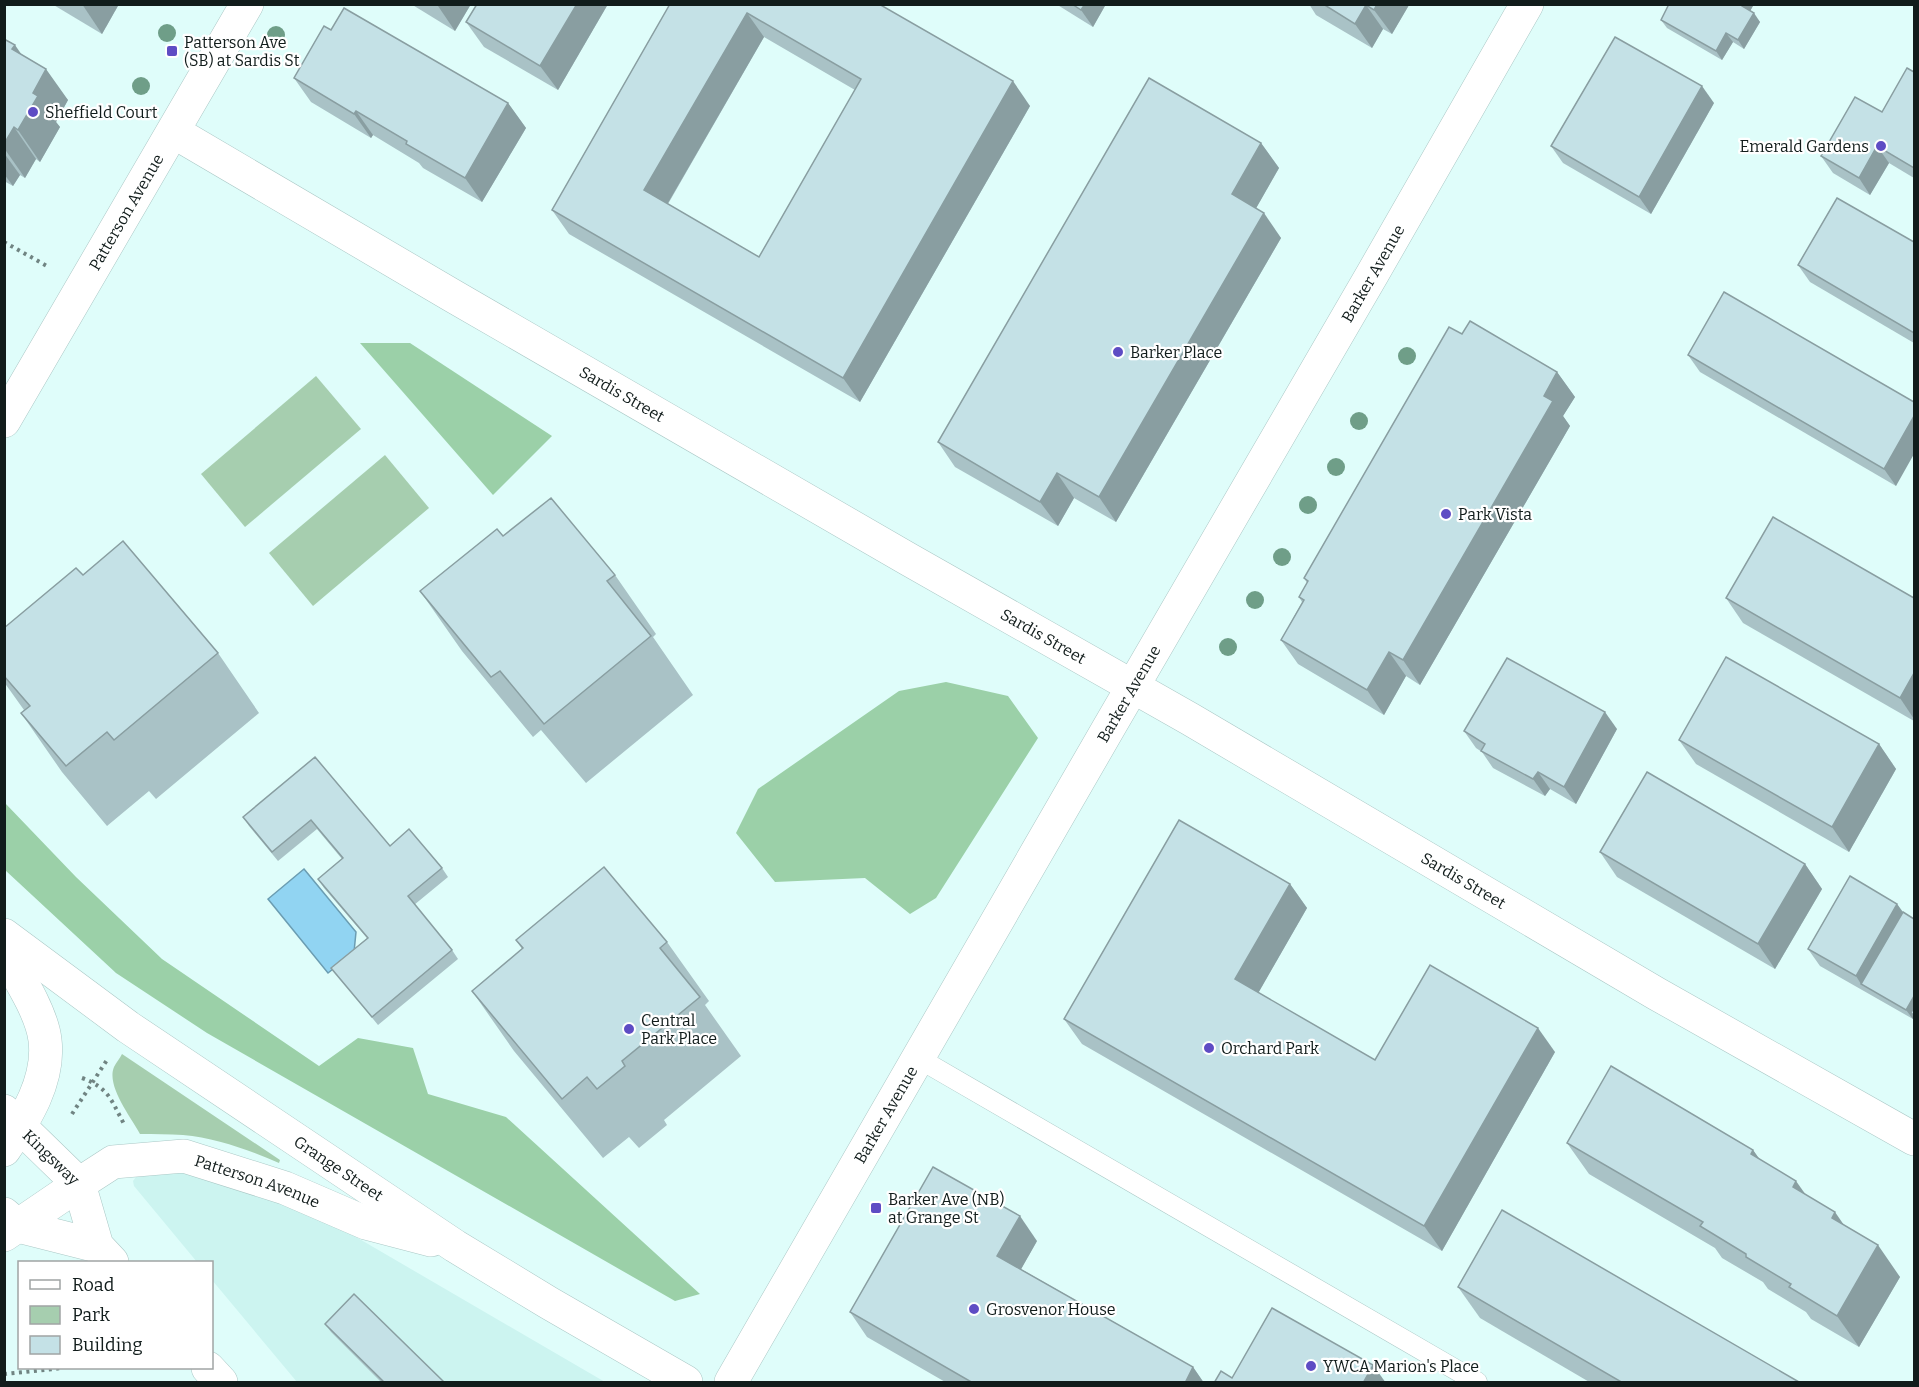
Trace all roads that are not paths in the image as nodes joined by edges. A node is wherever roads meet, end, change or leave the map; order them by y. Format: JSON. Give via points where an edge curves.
{"nodes":[{"id":1,"x":247,"y":4,"type":"edge"},
{"id":2,"x":1527,"y":4,"type":"edge"},
{"id":3,"x":174,"y":132,"type":"junction"},
{"id":4,"x":4,"y":421,"type":"edge"},
{"id":5,"x":1132,"y":687,"type":"junction"},
{"id":6,"x":4,"y":935,"type":"edge"},
{"id":7,"x":4,"y":952,"type":"edge"},
{"id":8,"x":918,"y":1058,"type":"junction"},
{"id":9,"x":10,"y":1129,"type":"edge"},
{"id":10,"x":1914,"y":1139,"type":"edge"},
{"id":11,"x":79,"y":1184,"type":"junction"},
{"id":12,"x":9,"y":1225,"type":"edge"},
{"id":13,"x":455,"y":1246,"type":"junction"},
{"id":14,"x":105,"y":1254,"type":"edge"},
{"id":15,"x":209,"y":1369,"type":"edge"},
{"id":16,"x":221,"y":1383,"type":"edge"},
{"id":17,"x":686,"y":1383,"type":"edge"},
{"id":18,"x":731,"y":1383,"type":"edge"},
{"id":19,"x":1477,"y":1383,"type":"edge"}],
"edges":[{"from":1,"to":3,"type":"street","name":"Patterson Avenue"},
{"from":2,"to":5,"type":"street","name":"Barker Avenue"},
{"from":3,"to":4,"type":"street","name":"Patterson Avenue"},
{"from":3,"to":5,"type":"street","name":"Sardis Street"},
{"from":5,"to":8,"type":"street","name":"Barker Avenue"},
{"from":5,"to":10,"type":"street","name":"Sardis Street","via":[[1657,994]]},
{"from":6,"to":13,"type":"street","name":"Grange Street","via":[[128,1027]]},
{"from":7,"to":9,"type":"street","via":[[33,1004],[45,1038],[45,1061],[37,1095]]},
{"from":8,"to":18,"type":"street","name":"Barker Avenue"},
{"from":8,"to":19,"type":"lane"},
{"from":9,"to":11,"type":"street","name":"Kingsway"},
{"from":11,"to":12,"type":"street","name":"Patterson Avenue"},
{"from":11,"to":13,"type":"street","name":"Patterson Avenue","via":[[113,1162],[184,1156],[285,1188],[366,1223]]},
{"from":11,"to":14,"type":"street","name":"Kingsway"},
{"from":12,"to":14,"type":"street","name":"Kingsway"},
{"from":13,"to":17,"type":"street","name":"Grange Street"},
{"from":15,"to":16,"type":"street"}]}
